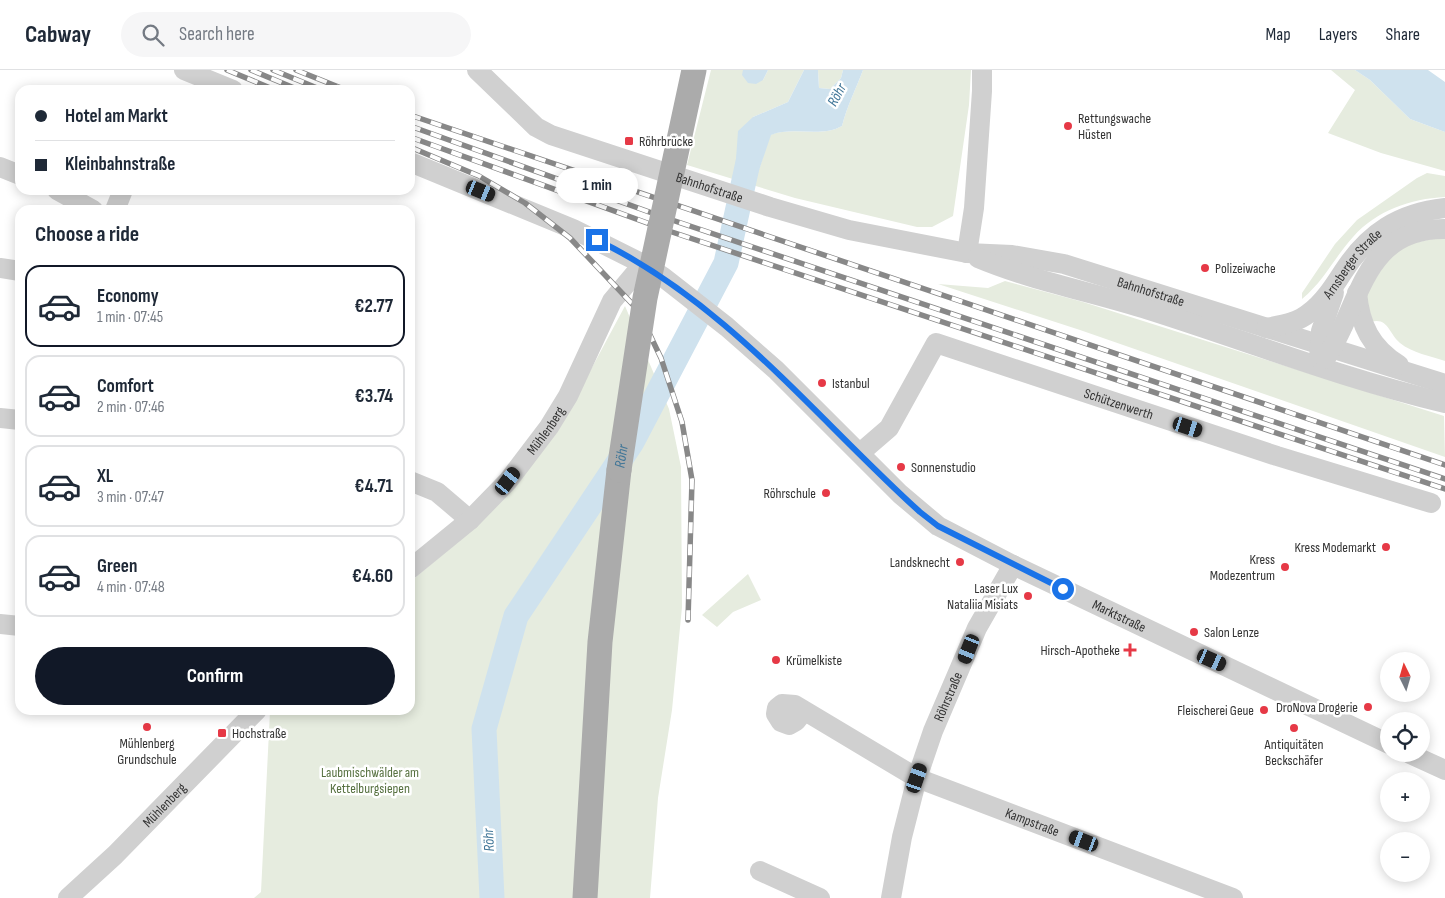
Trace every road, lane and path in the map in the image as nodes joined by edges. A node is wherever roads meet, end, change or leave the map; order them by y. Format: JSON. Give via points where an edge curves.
{"nodes":[{"id":1,"x":184,"y":70,"type":"edge"},
{"id":2,"x":477,"y":70,"type":"edge"},
{"id":3,"x":694,"y":70,"type":"edge"},
{"id":4,"x":982,"y":70,"type":"edge"},
{"id":5,"x":221,"y":85,"type":"edge"},
{"id":6,"x":415,"y":164,"type":"edge"},
{"id":7,"x":0,"y":168,"type":"edge"},
{"id":8,"x":15,"y":173,"type":"edge"},
{"id":9,"x":66,"y":195,"type":"edge"},
{"id":10,"x":84,"y":205,"type":"edge"},
{"id":11,"x":1445,"y":208,"type":"edge"},
{"id":12,"x":1445,"y":229,"type":"edge"},
{"id":13,"x":967,"y":253,"type":"junction"},
{"id":14,"x":643,"y":264,"type":"junction"},
{"id":15,"x":0,"y":268,"type":"edge"},
{"id":16,"x":15,"y":270,"type":"edge"},
{"id":17,"x":1339,"y":276,"type":"junction"},
{"id":18,"x":1356,"y":293,"type":"junction"},
{"id":19,"x":1265,"y":328,"type":"junction"},
{"id":20,"x":1325,"y":348,"type":"junction"},
{"id":21,"x":1320,"y":367,"type":"junction"},
{"id":22,"x":1412,"y":373,"type":"junction"},
{"id":23,"x":1445,"y":384,"type":"edge"},
{"id":24,"x":1445,"y":403,"type":"edge"},
{"id":25,"x":0,"y":418,"type":"edge"},
{"id":26,"x":15,"y":420,"type":"edge"},
{"id":27,"x":860,"y":453,"type":"junction"},
{"id":28,"x":415,"y":483,"type":"edge"},
{"id":29,"x":1431,"y":503,"type":"dead end"},
{"id":30,"x":470,"y":520,"type":"junction"},
{"id":31,"x":415,"y":565,"type":"edge"},
{"id":32,"x":1013,"y":565,"type":"junction"},
{"id":33,"x":0,"y":624,"type":"edge"},
{"id":34,"x":15,"y":626,"type":"edge"},
{"id":35,"x":804,"y":711,"type":"dead end"},
{"id":36,"x":252,"y":715,"type":"edge"},
{"id":37,"x":1380,"y":740,"type":"edge"},
{"id":38,"x":1428,"y":762,"type":"edge"},
{"id":39,"x":1445,"y":770,"type":"edge"},
{"id":40,"x":917,"y":778,"type":"junction"},
{"id":41,"x":760,"y":872,"type":"dead end"},
{"id":42,"x":68,"y":898,"type":"edge"},
{"id":43,"x":585,"y":898,"type":"edge"},
{"id":44,"x":820,"y":898,"type":"edge"},
{"id":45,"x":891,"y":898,"type":"edge"},
{"id":46,"x":1233,"y":898,"type":"edge"}],
"edges":[{"from":1,"to":5,"type":"street"},
{"from":2,"to":13,"type":"street","name":"Bahnhofstraße","via":[[536,127],[550,135],[849,230]]},
{"from":3,"to":43,"type":"main road","bridge":true,"via":[[645,298],[613,517],[600,642]]},
{"from":4,"to":13,"type":"street","via":[[974,208]]},
{"from":6,"to":14,"type":"street","name":"Marktstraße","via":[[573,229]]},
{"from":7,"to":8,"type":"street"},
{"from":9,"to":10,"type":"street"},
{"from":11,"to":17,"type":"street","name":"Arnsberger Straße","via":[[1411,214],[1386,226],[1362,245]]},
{"from":12,"to":18,"type":"street","name":"Arnsberger Straße","via":[[1420,232],[1391,246],[1367,271]]},
{"from":13,"to":19,"type":"street","name":"Bahnhofstraße","via":[[1012,255],[1064,264]]},
{"from":13,"to":21,"type":"street","name":"Bahnhofstraße","via":[[1005,269],[1148,310]]},
{"from":14,"to":27,"type":"street","name":"Marktstraße","via":[[727,327]]},
{"from":14,"to":30,"type":"street","name":"Mühlenberg","via":[[612,301],[568,396],[549,427],[508,481]]},
{"from":15,"to":16,"type":"street"},
{"from":17,"to":19,"type":"street","name":"Arnsberger Straße","via":[[1310,313],[1290,323]]},
{"from":17,"to":20,"type":"street","via":[[1321,331]]},
{"from":18,"to":20,"type":"street","name":"Arnsberger Straße"},
{"from":18,"to":22,"type":"street","name":"Arnsberger Straße","via":[[1362,323],[1370,339],[1389,359]]},
{"from":19,"to":20,"type":"street","name":"Bahnhofstraße"},
{"from":20,"to":21,"type":"street"},
{"from":20,"to":22,"type":"street","name":"Arnsberger Straße"},
{"from":21,"to":24,"type":"street"},
{"from":22,"to":23,"type":"street","name":"Arnsberger Straße"},
{"from":25,"to":26,"type":"street"},
{"from":27,"to":29,"type":"street","name":"Schützenwerth","via":[[889,428],[936,343],[1277,456]]},
{"from":27,"to":32,"type":"street","name":"Marktstraße","via":[[900,494],[938,526]]},
{"from":28,"to":30,"type":"street","via":[[437,492]]},
{"from":30,"to":31,"type":"street","name":"Mühlenberg"},
{"from":32,"to":37,"type":"street","name":"Marktstraße"},
{"from":32,"to":40,"type":"street","name":"Röhrstraße","via":[[977,628]]},
{"from":33,"to":34,"type":"street"},
{"from":35,"to":40,"type":"street"},
{"from":36,"to":42,"type":"street","name":"Mühlenberg","via":[[115,855]]},
{"from":38,"to":39,"type":"street"},
{"from":40,"to":45,"type":"street","name":"Röhrstraße"},
{"from":40,"to":46,"type":"street","name":"Kampstraße"},
{"from":41,"to":44,"type":"street"}]}
